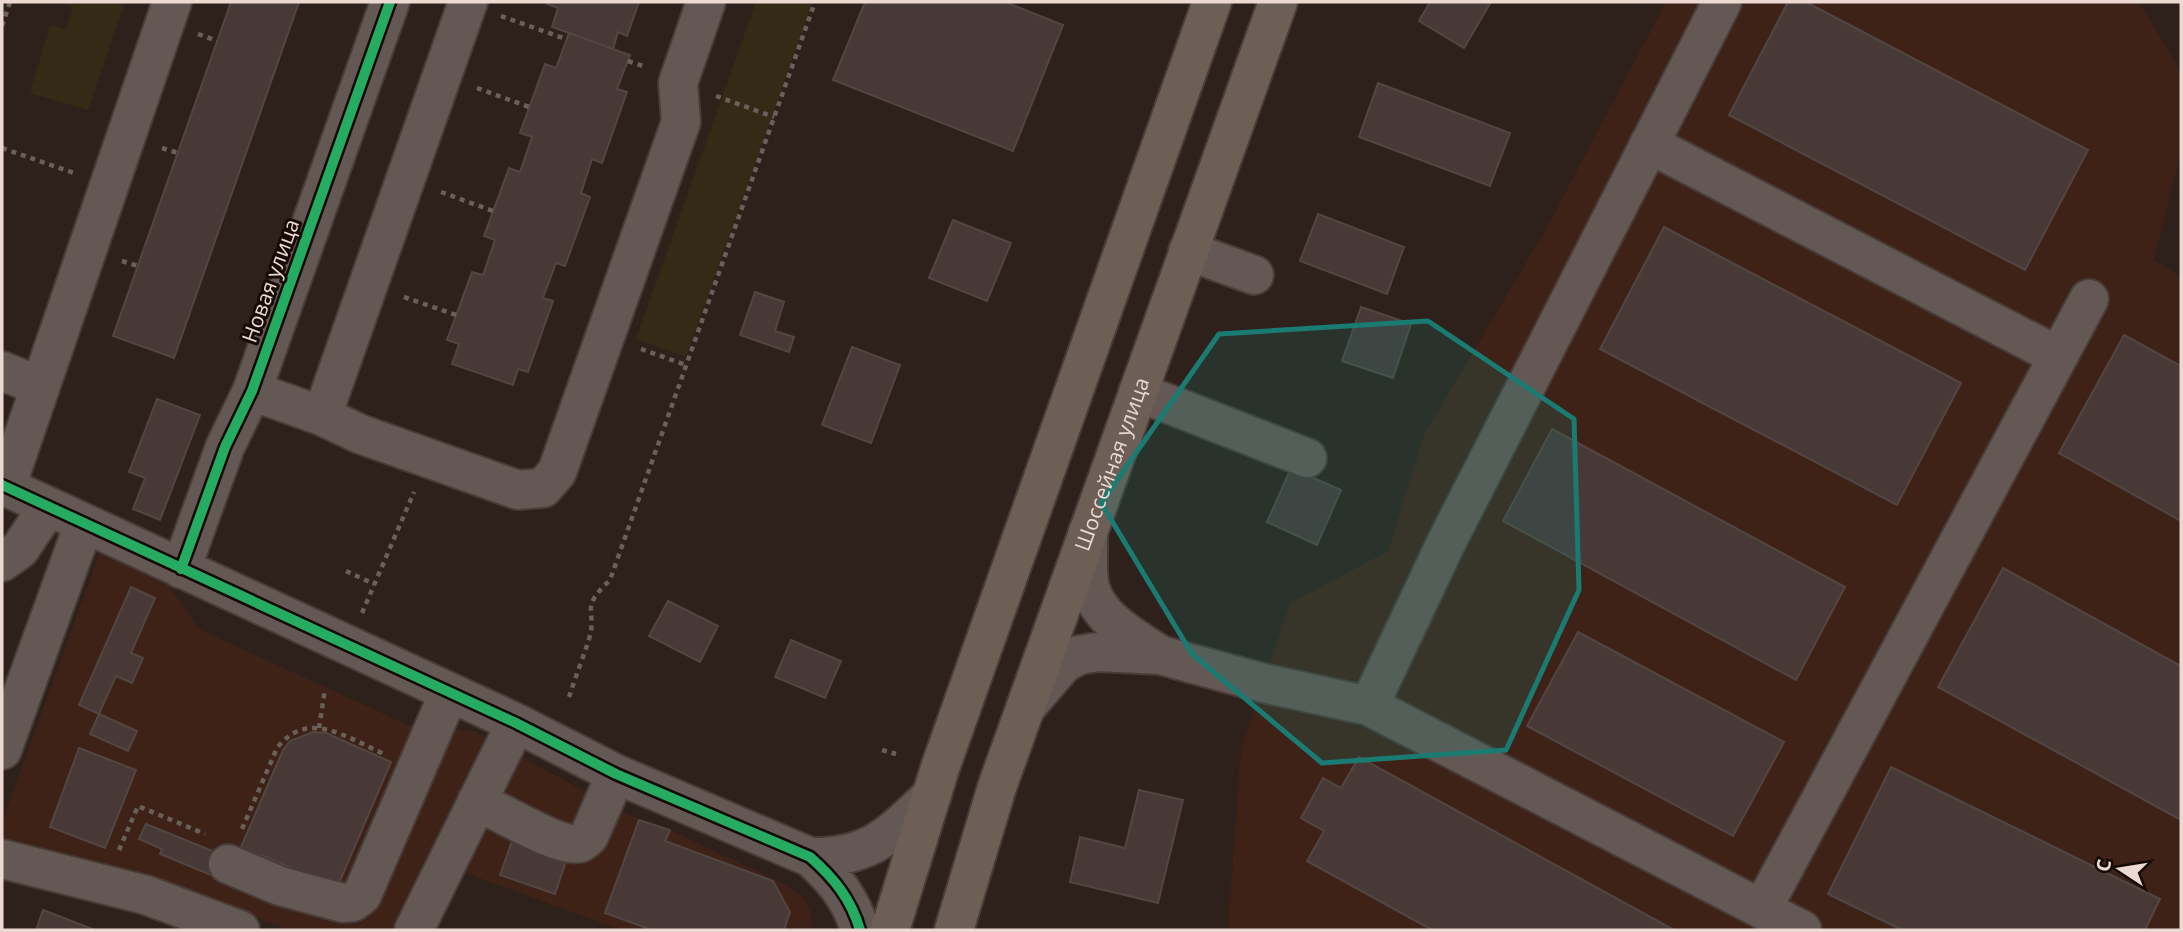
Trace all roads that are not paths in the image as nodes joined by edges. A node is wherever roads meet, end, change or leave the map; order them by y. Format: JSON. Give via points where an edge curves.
{"nodes":[{"id":1,"x":172,"y":2,"type":"edge"},
{"id":2,"x":390,"y":2,"type":"edge"},
{"id":3,"x":706,"y":2,"type":"edge"},
{"id":4,"x":1212,"y":2,"type":"edge"},
{"id":5,"x":1278,"y":2,"type":"edge"},
{"id":6,"x":1722,"y":2,"type":"edge"},
{"id":7,"x":468,"y":3,"type":"edge"},
{"id":8,"x":1649,"y":144,"type":"junction"},
{"id":9,"x":1188,"y":251,"type":"junction"},
{"id":10,"x":1254,"y":275,"type":"dead end"},
{"id":11,"x":2090,"y":299,"type":"dead end"},
{"id":12,"x":2059,"y":356,"type":"junction"},
{"id":13,"x":2,"y":371,"type":"edge"},
{"id":14,"x":40,"y":386,"type":"junction"},
{"id":15,"x":252,"y":391,"type":"junction"},
{"id":16,"x":1138,"y":392,"type":"junction"},
{"id":17,"x":322,"y":415,"type":"junction"},
{"id":18,"x":1307,"y":458,"type":"dead end"},
{"id":19,"x":4,"y":486,"type":"edge"},
{"id":20,"x":48,"y":507,"type":"junction"},
{"id":21,"x":84,"y":524,"type":"junction"},
{"id":22,"x":1088,"y":532,"type":"junction"},
{"id":23,"x":2,"y":562,"type":"edge"},
{"id":24,"x":181,"y":569,"type":"junction"},
{"id":25,"x":1160,"y":655,"type":"junction"},
{"id":26,"x":449,"y":693,"type":"junction"},
{"id":27,"x":1369,"y":706,"type":"junction"},
{"id":28,"x":1026,"y":707,"type":"junction"},
{"id":29,"x":516,"y":723,"type":"junction"},
{"id":30,"x":2,"y":750,"type":"edge"},
{"id":31,"x":616,"y":774,"type":"junction"},
{"id":32,"x":932,"y":795,"type":"junction"},
{"id":33,"x":477,"y":801,"type":"junction"},
{"id":34,"x":231,"y":855,"type":"road end"},
{"id":35,"x":810,"y":858,"type":"junction"},
{"id":36,"x":2,"y":859,"type":"edge"},
{"id":37,"x":1762,"y":909,"type":"junction"},
{"id":38,"x":240,"y":930,"type":"edge"},
{"id":39,"x":414,"y":930,"type":"edge"},
{"id":40,"x":860,"y":930,"type":"edge"},
{"id":41,"x":890,"y":930,"type":"edge"},
{"id":42,"x":954,"y":930,"type":"edge"},
{"id":43,"x":1802,"y":930,"type":"edge"}],
"edges":[{"from":1,"to":14,"type":"street"},
{"from":2,"to":15,"type":"street","name":"Новая улица"},
{"from":3,"to":17,"type":"street","via":[[678,83],[681,122],[557,472],[542,488],[518,490],[360,434]]},
{"from":4,"to":32,"type":"main road"},
{"from":5,"to":9,"type":"main road","name":"Шоссейная улица"},
{"from":6,"to":8,"type":"street"},
{"from":7,"to":17,"type":"street"},
{"from":8,"to":12,"type":"street"},
{"from":8,"to":27,"type":"street","via":[[1446,542]]},
{"from":9,"to":10,"type":"street"},
{"from":9,"to":16,"type":"main road","name":"Шоссейная улица"},
{"from":11,"to":12,"type":"street"},
{"from":12,"to":37,"type":"street"},
{"from":13,"to":14,"type":"street"},
{"from":14,"to":19,"type":"street"},
{"from":15,"to":17,"type":"street"},
{"from":15,"to":24,"type":"street","name":"Новая улица","via":[[225,447]]},
{"from":16,"to":18,"type":"street"},
{"from":16,"to":22,"type":"main road","name":"Шоссейная улица"},
{"from":19,"to":20,"type":"street"},
{"from":20,"to":21,"type":"street"},
{"from":20,"to":23,"type":"street","via":[[20,549]]},
{"from":21,"to":24,"type":"street"},
{"from":21,"to":30,"type":"street"},
{"from":22,"to":25,"type":"street","via":[[1090,586],[1097,603],[1109,619]]},
{"from":22,"to":28,"type":"main road","name":"Шоссейная улица"},
{"from":24,"to":26,"type":"street"},
{"from":25,"to":27,"type":"street"},
{"from":25,"to":28,"type":"street","via":[[1079,655],[1063,664]]},
{"from":26,"to":29,"type":"street"},
{"from":26,"to":34,"type":"street","via":[[362,895],[353,902],[279,886]]},
{"from":27,"to":37,"type":"street"},
{"from":28,"to":42,"type":"main road","name":"Шоссейная улица"},
{"from":29,"to":31,"type":"street"},
{"from":29,"to":33,"type":"street"},
{"from":31,"to":33,"type":"street","via":[[589,836],[581,843],[544,834]]},
{"from":31,"to":35,"type":"street"},
{"from":32,"to":35,"type":"street","via":[[887,838],[863,851],[837,858]]},
{"from":32,"to":41,"type":"main road"},
{"from":33,"to":39,"type":"street"},
{"from":35,"to":40,"type":"street","via":[[832,876],[849,901]]},
{"from":36,"to":38,"type":"street","via":[[146,895]]},
{"from":37,"to":43,"type":"street"}]}
